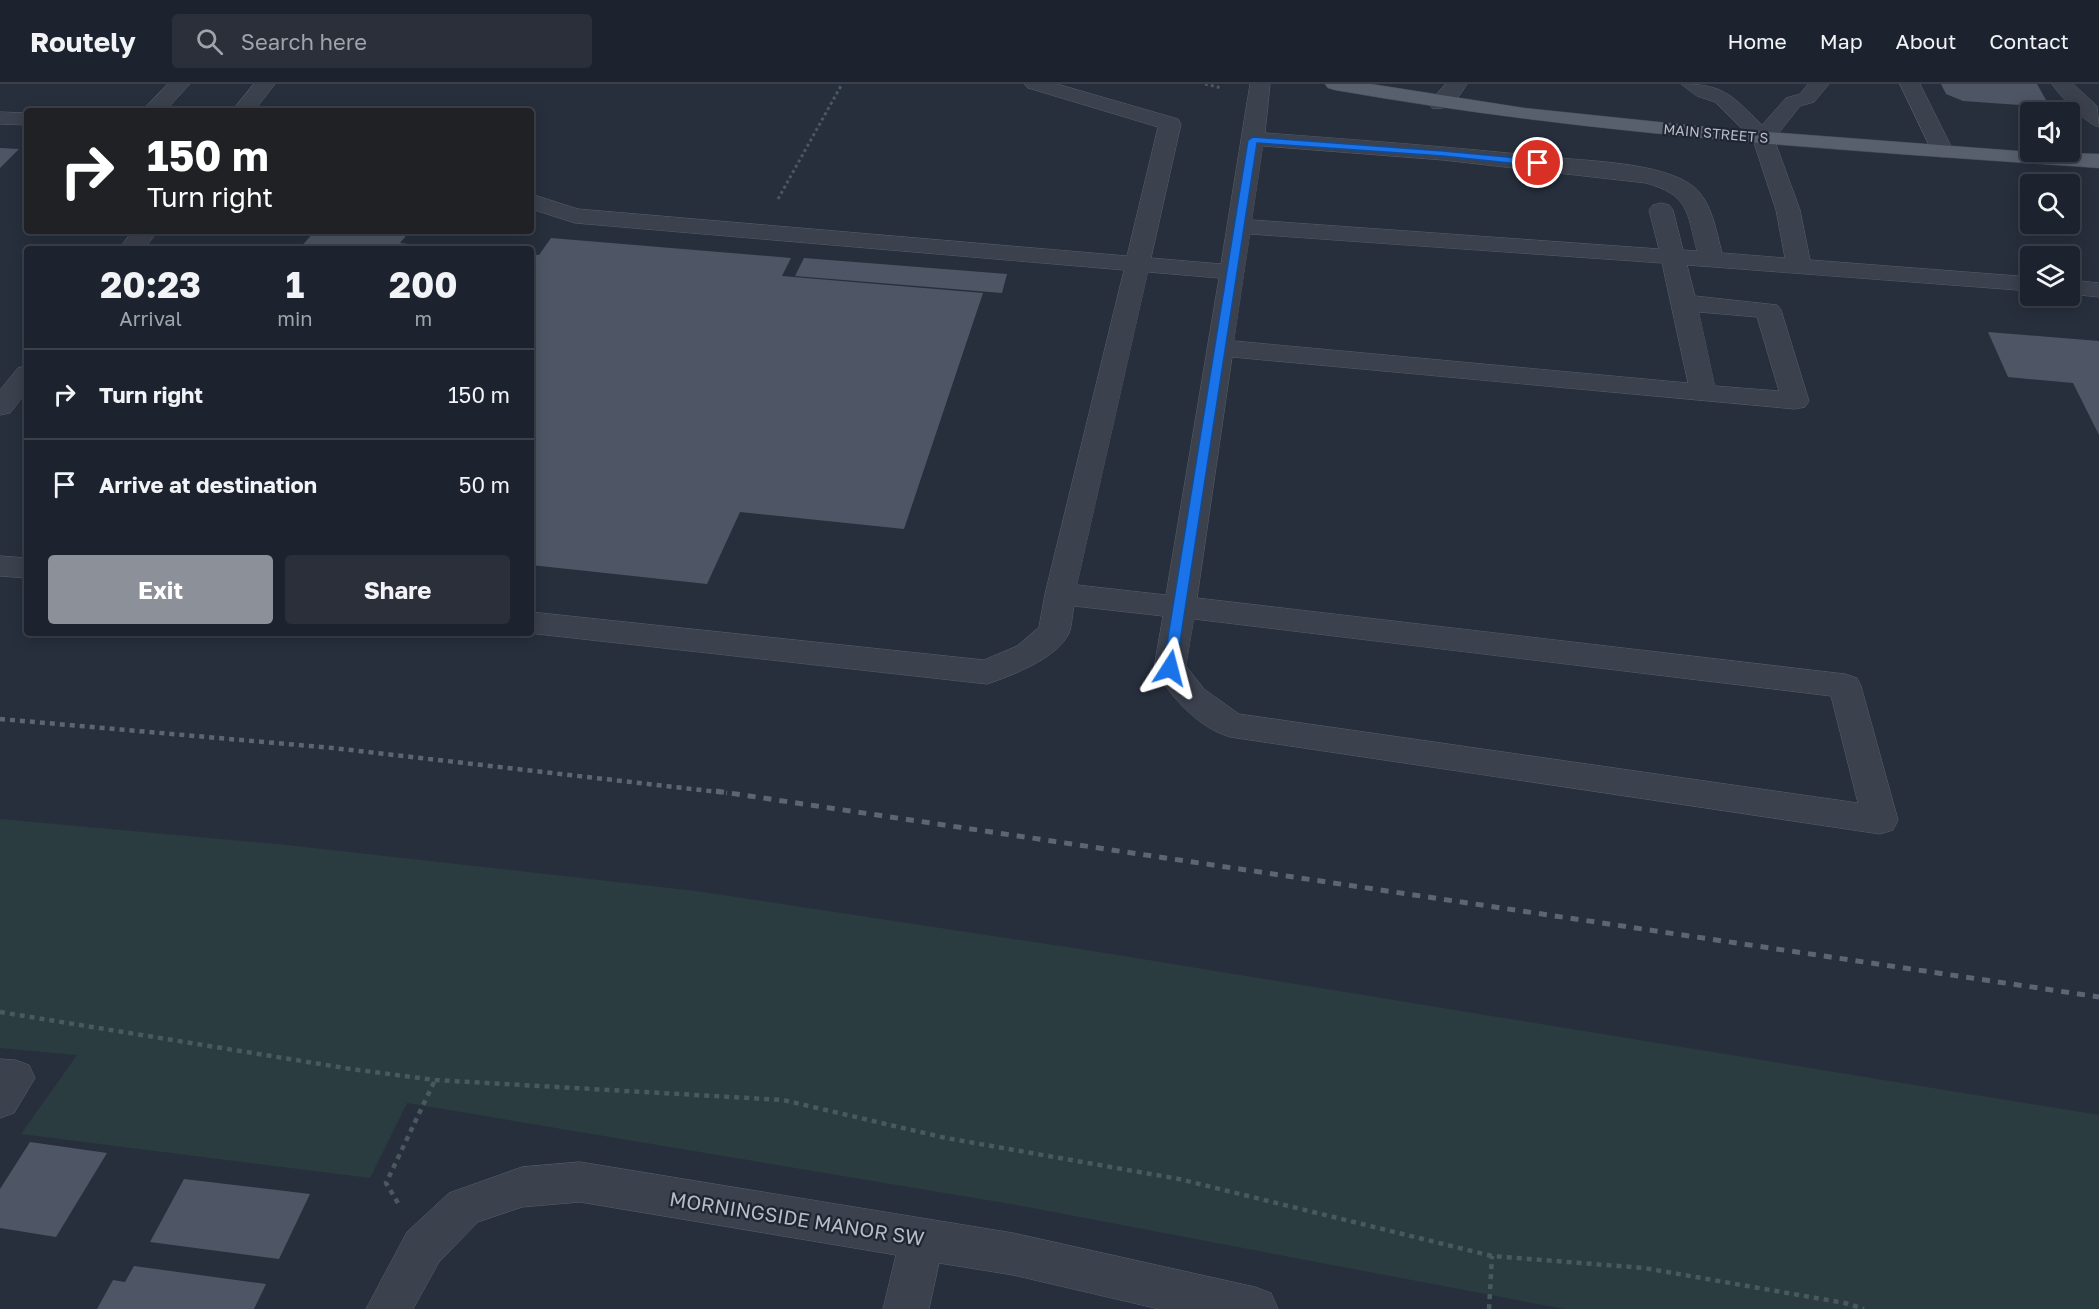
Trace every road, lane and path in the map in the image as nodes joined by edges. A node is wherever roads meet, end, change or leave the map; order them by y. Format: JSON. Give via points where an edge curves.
{"nodes":[{"id":1,"x":180,"y":84,"type":"edge"},
{"id":2,"x":266,"y":84,"type":"edge"},
{"id":3,"x":842,"y":84,"type":"edge"},
{"id":4,"x":1035,"y":84,"type":"edge"},
{"id":5,"x":1260,"y":84,"type":"edge"},
{"id":6,"x":1335,"y":84,"type":"edge"},
{"id":7,"x":1457,"y":84,"type":"edge"},
{"id":8,"x":1691,"y":84,"type":"edge"},
{"id":9,"x":1819,"y":84,"type":"edge"},
{"id":10,"x":1910,"y":84,"type":"edge"},
{"id":11,"x":2062,"y":84,"type":"edge"},
{"id":12,"x":1440,"y":103,"type":"junction"},
{"id":13,"x":156,"y":108,"type":"edge"},
{"id":14,"x":246,"y":108,"type":"edge"},
{"id":15,"x":0,"y":118,"type":"edge"},
{"id":16,"x":24,"y":119,"type":"edge"},
{"id":17,"x":2099,"y":121,"type":"edge"},
{"id":18,"x":1763,"y":138,"type":"junction"},
{"id":19,"x":1253,"y":140,"type":"junction"},
{"id":20,"x":1942,"y":150,"type":"junction"},
{"id":21,"x":2099,"y":161,"type":"edge"},
{"id":22,"x":534,"y":202,"type":"edge"},
{"id":23,"x":1661,"y":210,"type":"dead end"},
{"id":24,"x":1239,"y":226,"type":"junction"},
{"id":25,"x":760,"y":232,"type":"junction"},
{"id":26,"x":144,"y":234,"type":"edge"},
{"id":27,"x":134,"y":246,"type":"edge"},
{"id":28,"x":1673,"y":258,"type":"junction"},
{"id":29,"x":1712,"y":261,"type":"junction"},
{"id":30,"x":1137,"y":264,"type":"junction"},
{"id":31,"x":1799,"y":266,"type":"junction"},
{"id":32,"x":1232,"y":272,"type":"junction"},
{"id":33,"x":2020,"y":283,"type":"edge"},
{"id":34,"x":2080,"y":288,"type":"edge"},
{"id":35,"x":2099,"y":290,"type":"edge"},
{"id":36,"x":1684,"y":303,"type":"junction"},
{"id":37,"x":1220,"y":348,"type":"junction"},
{"id":38,"x":24,"y":378,"type":"edge"},
{"id":39,"x":1703,"y":393,"type":"junction"},
{"id":40,"x":0,"y":407,"type":"edge"},
{"id":41,"x":0,"y":566,"type":"edge"},
{"id":42,"x":24,"y":568,"type":"edge"},
{"id":43,"x":1060,"y":594,"type":"junction"},
{"id":44,"x":1180,"y":607,"type":"junction"},
{"id":45,"x":534,"y":623,"type":"edge"},
{"id":46,"x":0,"y":1011,"type":"edge"},
{"id":47,"x":0,"y":1077,"type":"edge"},
{"id":48,"x":435,"y":1080,"type":"junction"},
{"id":49,"x":0,"y":1100,"type":"edge"},
{"id":50,"x":922,"y":1239,"type":"junction"},
{"id":51,"x":423,"y":1247,"type":"junction"},
{"id":52,"x":1492,"y":1256,"type":"junction"},
{"id":53,"x":389,"y":1309,"type":"edge"},
{"id":54,"x":906,"y":1309,"type":"edge"},
{"id":55,"x":1255,"y":1309,"type":"edge"},
{"id":56,"x":1489,"y":1309,"type":"edge"},
{"id":57,"x":1864,"y":1309,"type":"edge"}],
"edges":[{"from":1,"to":13,"type":"street"},
{"from":2,"to":14,"type":"street"},
{"from":3,"to":25,"type":"path"},
{"from":4,"to":30,"type":"street","via":[[1170,124]]},
{"from":5,"to":19,"type":"street"},
{"from":6,"to":12,"type":"main road","name":"MAIN STREET S"},
{"from":7,"to":12,"type":"street"},
{"from":8,"to":18,"type":"street","via":[[1722,98]]},
{"from":9,"to":18,"type":"street","via":[[1807,98],[1793,102]]},
{"from":10,"to":20,"type":"street"},
{"from":11,"to":17,"type":"street"},
{"from":12,"to":18,"type":"main road","name":"MAIN STREET S","via":[[1543,118]]},
{"from":15,"to":16,"type":"street"},
{"from":18,"to":20,"type":"main road","name":"MAIN STREET S"},
{"from":18,"to":31,"type":"street","via":[[1788,210]]},
{"from":19,"to":24,"type":"street"},
{"from":19,"to":29,"type":"street","via":[[1443,153],[1654,177],[1693,199]]},
{"from":20,"to":21,"type":"main road","name":"MAIN STREET S"},
{"from":22,"to":25,"type":"street","via":[[574,216]]},
{"from":23,"to":28,"type":"street"},
{"from":24,"to":28,"type":"street"},
{"from":24,"to":32,"type":"street"},
{"from":25,"to":30,"type":"street"},
{"from":26,"to":27,"type":"street"},
{"from":28,"to":29,"type":"street"},
{"from":28,"to":36,"type":"street"},
{"from":29,"to":31,"type":"street"},
{"from":30,"to":32,"type":"street"},
{"from":30,"to":43,"type":"street"},
{"from":31,"to":33,"type":"street"},
{"from":32,"to":37,"type":"street"},
{"from":34,"to":35,"type":"street"},
{"from":36,"to":39,"type":"street"},
{"from":36,"to":39,"type":"street","via":[[1768,310],[1795,401]]},
{"from":37,"to":39,"type":"street"},
{"from":37,"to":44,"type":"street"},
{"from":38,"to":40,"type":"street"},
{"from":41,"to":42,"type":"street"},
{"from":43,"to":44,"type":"street"},
{"from":43,"to":45,"type":"street","via":[[1054,632],[1028,654],[987,672]]},
{"from":44,"to":44,"type":"street","via":[[1170,668],[1192,697],[1230,725],[1880,820],[1845,686]]},
{"from":46,"to":48,"type":"path"},
{"from":47,"to":49,"type":"street","via":[[15,1078]]},
{"from":48,"to":51,"type":"path","via":[[386,1183]]},
{"from":48,"to":52,"type":"path","via":[[783,1100],[946,1138],[1179,1179]]},
{"from":50,"to":51,"type":"street","name":"MORNINGSIDE MANOR SW","via":[[580,1182],[522,1187],[464,1208]]},
{"from":50,"to":54,"type":"street"},
{"from":50,"to":55,"type":"street","name":"MORNINGSIDE MANOR SW","via":[[1012,1254]]},
{"from":51,"to":53,"type":"street","name":"MORNINGSIDE MANOR SW"},
{"from":52,"to":56,"type":"path"},
{"from":52,"to":57,"type":"path","via":[[1644,1268]]}]}
